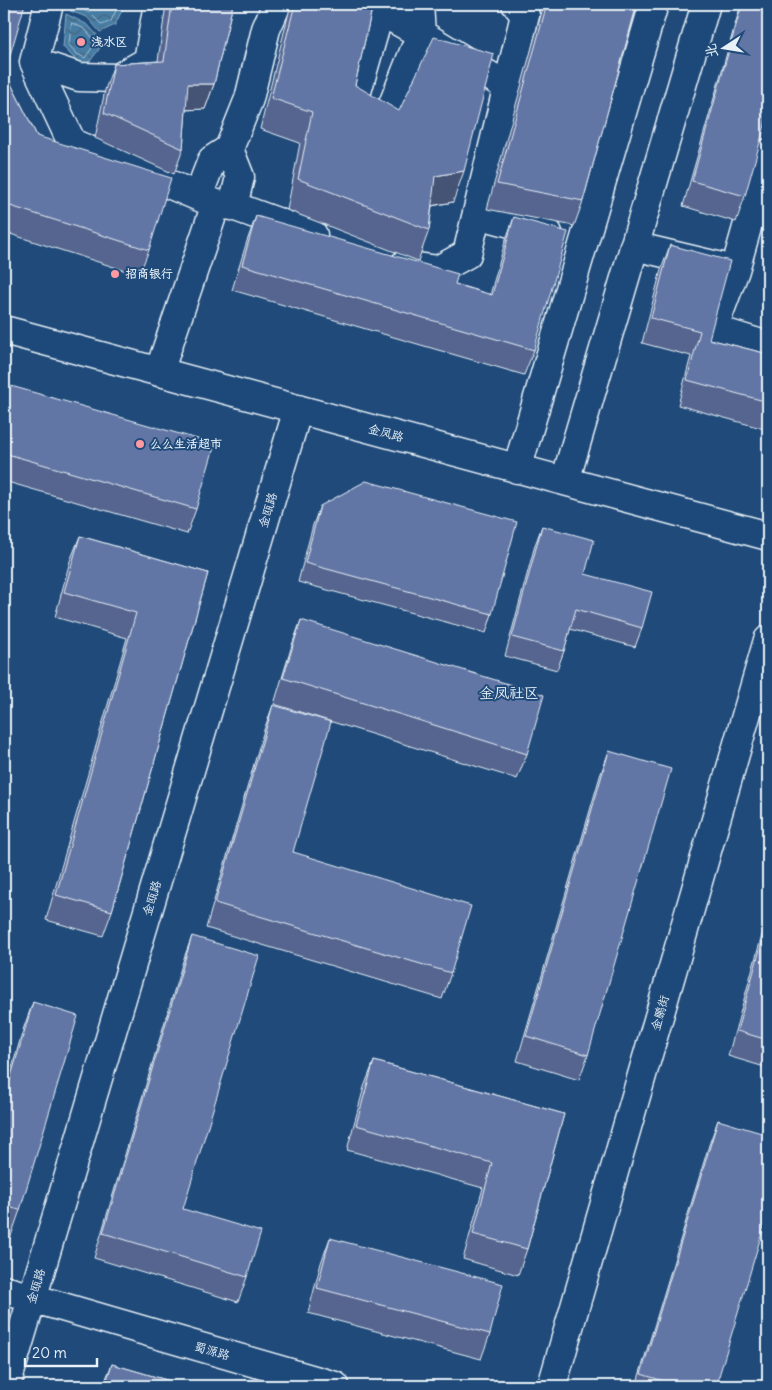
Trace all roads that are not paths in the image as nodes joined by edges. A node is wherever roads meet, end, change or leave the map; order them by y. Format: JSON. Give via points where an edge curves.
{"nodes":[{"id":1,"x":49,"y":4,"type":"edge"},
{"id":2,"x":158,"y":4,"type":"edge"},
{"id":3,"x":278,"y":4,"type":"edge"},
{"id":4,"x":419,"y":4,"type":"edge"},
{"id":5,"x":516,"y":4,"type":"edge"},
{"id":6,"x":654,"y":4,"type":"edge"},
{"id":7,"x":706,"y":4,"type":"edge"},
{"id":8,"x":34,"y":62,"type":"junction"},
{"id":9,"x":508,"y":87,"type":"junction"},
{"id":10,"x":229,"y":149,"type":"junction"},
{"id":11,"x":768,"y":153,"type":"edge"},
{"id":12,"x":216,"y":202,"type":"junction"},
{"id":13,"x":477,"y":214,"type":"junction"},
{"id":14,"x":334,"y":242,"type":"edge"},
{"id":15,"x":583,"y":243,"type":"junction"},
{"id":16,"x":634,"y":246,"type":"junction"},
{"id":17,"x":380,"y":259,"type":"edge"},
{"id":18,"x":735,"y":270,"type":"junction"},
{"id":19,"x":4,"y":330,"type":"edge"},
{"id":20,"x":768,"y":346,"type":"edge"},
{"id":21,"x":159,"y":372,"type":"junction"},
{"id":22,"x":298,"y":409,"type":"junction"},
{"id":23,"x":517,"y":468,"type":"junction"},
{"id":24,"x":565,"y":481,"type":"junction"},
{"id":25,"x":768,"y":536,"type":"edge"},
{"id":26,"x":768,"y":640,"type":"edge"},
{"id":27,"x":4,"y":1290,"type":"edge"},
{"id":28,"x":32,"y":1298,"type":"junction"},
{"id":29,"x":6,"y":1386,"type":"edge"},
{"id":30,"x":335,"y":1386,"type":"edge"},
{"id":31,"x":552,"y":1386,"type":"edge"}],
"edges":[{"from":1,"to":8,"type":"street"},
{"from":2,"to":8,"type":"street","via":[[148,61],[118,78],[79,77]]},
{"from":3,"to":10,"type":"street","via":[[266,29],[250,99]]},
{"from":4,"to":9,"type":"street","via":[[421,34]]},
{"from":5,"to":9,"type":"street","via":[[525,15]]},
{"from":6,"to":15,"type":"street"},
{"from":7,"to":16,"type":"street"},
{"from":8,"to":12,"type":"street","via":[[72,143]]},
{"from":9,"to":13,"type":"street"},
{"from":10,"to":12,"type":"street","via":[[212,160]]},
{"from":10,"to":12,"type":"street","via":[[240,177]]},
{"from":11,"to":18,"type":"street"},
{"from":12,"to":14,"type":"street"},
{"from":12,"to":21,"type":"street"},
{"from":13,"to":15,"type":"street"},
{"from":13,"to":17,"type":"street","via":[[467,254],[438,270]]},
{"from":15,"to":23,"type":"street"},
{"from":16,"to":18,"type":"street"},
{"from":16,"to":24,"type":"street"},
{"from":18,"to":20,"type":"street","via":[[713,329]]},
{"from":19,"to":21,"type":"street","name":"金凤路"},
{"from":21,"to":22,"type":"street","name":"金凤路"},
{"from":22,"to":23,"type":"street","name":"金凤路"},
{"from":22,"to":28,"type":"street","name":"金瓯路"},
{"from":23,"to":24,"type":"street","name":"金凤路"},
{"from":24,"to":25,"type":"street","name":"金凤路"},
{"from":26,"to":31,"type":"street","name":"金鹏街"},
{"from":27,"to":28,"type":"street","name":"蜀源路"},
{"from":28,"to":29,"type":"street","name":"金瓯路"},
{"from":28,"to":30,"type":"street","name":"蜀源路"}]}
